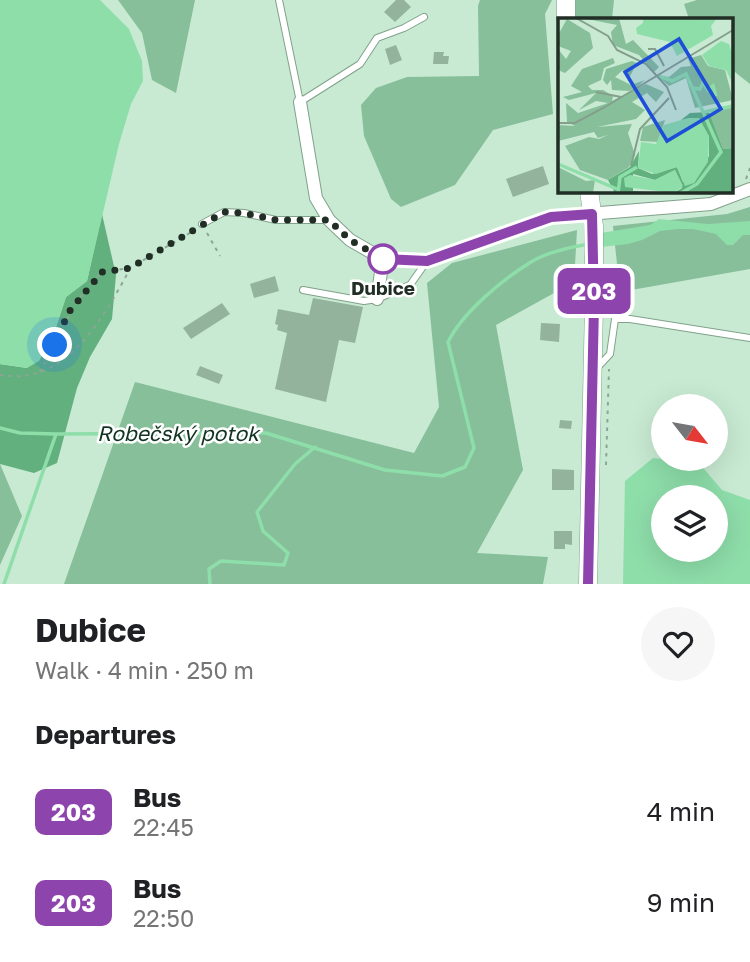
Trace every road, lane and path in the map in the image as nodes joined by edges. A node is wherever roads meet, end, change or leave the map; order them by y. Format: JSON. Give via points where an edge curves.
{"nodes":[{"id":1,"x":279,"y":0,"type":"edge"},
{"id":2,"x":566,"y":0,"type":"edge"},
{"id":3,"x":424,"y":17,"type":"dead end"},
{"id":4,"x":566,"y":18,"type":"edge"},
{"id":5,"x":300,"y":102,"type":"junction"},
{"id":6,"x":750,"y":189,"type":"edge"},
{"id":7,"x":589,"y":192,"type":"edge"},
{"id":8,"x":329,"y":220,"type":"junction"},
{"id":9,"x":593,"y":220,"type":"junction"},
{"id":10,"x":202,"y":224,"type":"junction"},
{"id":11,"x":220,"y":257,"type":"dead end"},
{"id":12,"x":383,"y":259,"type":"junction"},
{"id":13,"x":427,"y":261,"type":"junction"},
{"id":14,"x":130,"y":268,"type":"junction"},
{"id":15,"x":303,"y":290,"type":"dead end"},
{"id":16,"x":377,"y":299,"type":"junction"},
{"id":17,"x":750,"y":338,"type":"edge"},
{"id":18,"x":40,"y":372,"type":"junction"},
{"id":19,"x":593,"y":374,"type":"junction"},
{"id":20,"x":0,"y":375,"type":"edge"},
{"id":21,"x":588,"y":584,"type":"edge"}],
"edges":[{"from":1,"to":5,"type":"lane"},
{"from":2,"to":4,"type":"street"},
{"from":3,"to":5,"type":"lane","via":[[377,38],[360,64]]},
{"from":5,"to":8,"type":"street","via":[[316,198]]},
{"from":6,"to":9,"type":"street","via":[[711,204]]},
{"from":7,"to":9,"type":"street"},
{"from":8,"to":10,"type":"lane","via":[[276,220],[224,212]]},
{"from":8,"to":12,"type":"street","via":[[350,240]]},
{"from":9,"to":13,"type":"street","via":[[551,217]]},
{"from":9,"to":19,"type":"street"},
{"from":10,"to":11,"type":"path"},
{"from":10,"to":14,"type":"path"},
{"from":12,"to":13,"type":"street"},
{"from":12,"to":16,"type":"street"},
{"from":13,"to":16,"type":"lane","via":[[410,285]]},
{"from":14,"to":18,"type":"path","via":[[88,338]]},
{"from":14,"to":18,"type":"path","via":[[102,272],[94,280],[68,313]]},
{"from":15,"to":16,"type":"lane"},
{"from":17,"to":19,"type":"lane","via":[[615,319],[610,354]]},
{"from":18,"to":20,"type":"path","via":[[17,378]]},
{"from":19,"to":21,"type":"street"}]}
